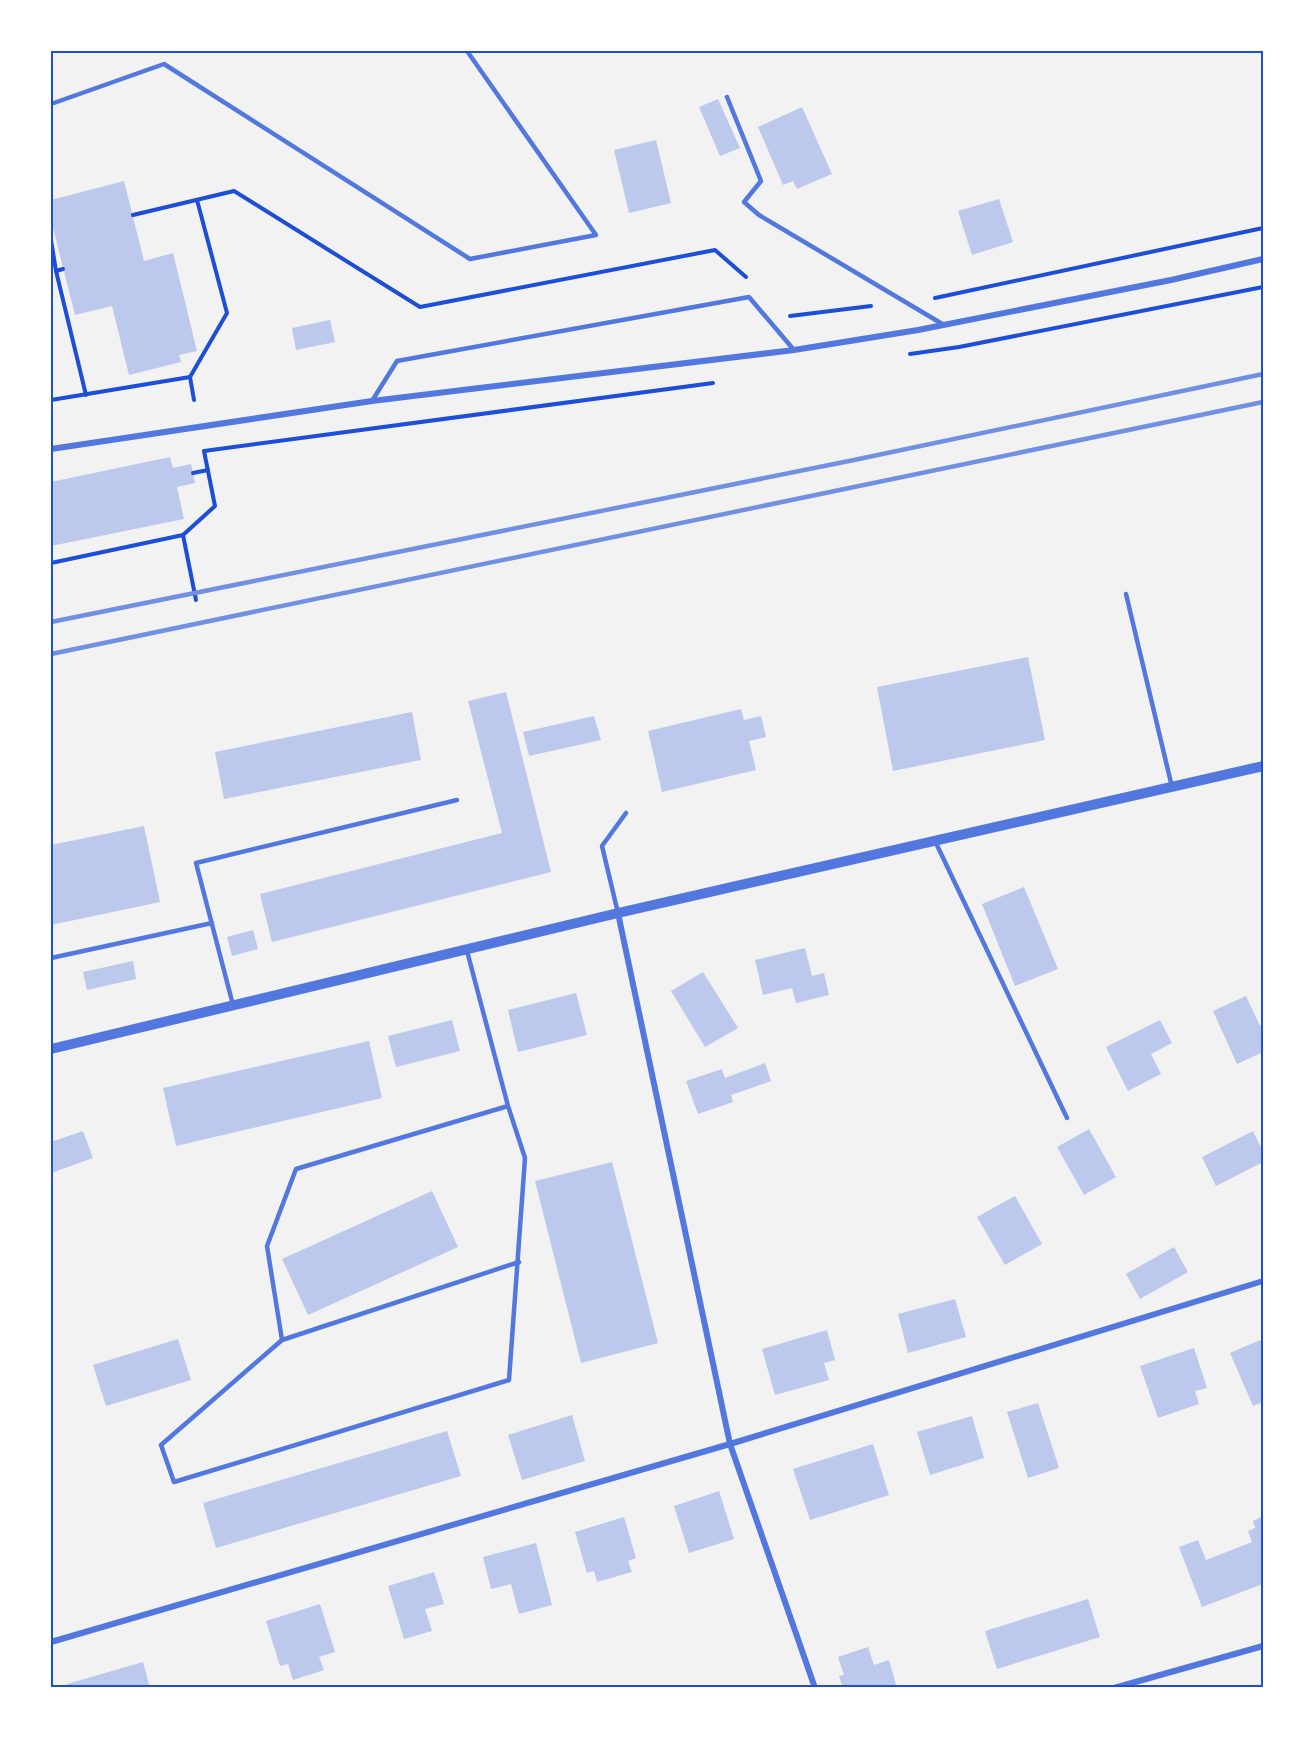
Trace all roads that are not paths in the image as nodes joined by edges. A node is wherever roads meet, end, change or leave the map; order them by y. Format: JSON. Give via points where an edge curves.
{"nodes":[{"id":1,"x":467,"y":51,"type":"edge"},
{"id":2,"x":727,"y":97,"type":"dead end"},
{"id":3,"x":51,"y":104,"type":"edge"},
{"id":4,"x":1263,"y":259,"type":"edge"},
{"id":5,"x":944,"y":325,"type":"junction"},
{"id":6,"x":794,"y":350,"type":"junction"},
{"id":7,"x":372,"y":401,"type":"junction"},
{"id":8,"x":51,"y":449,"type":"edge"},
{"id":9,"x":1126,"y":594,"type":"dead end"},
{"id":10,"x":1263,"y":766,"type":"edge"},
{"id":11,"x":1172,"y":787,"type":"junction"},
{"id":12,"x":457,"y":800,"type":"dead end"},
{"id":13,"x":626,"y":813,"type":"dead end"},
{"id":14,"x":934,"y":840,"type":"junction"},
{"id":15,"x":618,"y":913,"type":"junction"},
{"id":16,"x":212,"y":923,"type":"junction"},
{"id":17,"x":467,"y":951,"type":"junction"},
{"id":18,"x":51,"y":958,"type":"edge"},
{"id":19,"x":233,"y":1006,"type":"junction"},
{"id":20,"x":51,"y":1049,"type":"edge"},
{"id":21,"x":508,"y":1106,"type":"junction"},
{"id":22,"x":1066,"y":1118,"type":"dead end"},
{"id":23,"x":519,"y":1262,"type":"junction"},
{"id":24,"x":1263,"y":1281,"type":"edge"},
{"id":25,"x":282,"y":1340,"type":"junction"},
{"id":26,"x":730,"y":1444,"type":"junction"},
{"id":27,"x":51,"y":1642,"type":"edge"},
{"id":28,"x":1263,"y":1646,"type":"edge"},
{"id":29,"x":815,"y":1688,"type":"edge"},
{"id":30,"x":1114,"y":1688,"type":"edge"}],
"edges":[{"from":1,"to":3,"type":"lane","via":[[596,235],[470,259],[164,64]]},
{"from":2,"to":5,"type":"lane","via":[[761,181],[744,202],[759,215]]},
{"from":4,"to":5,"type":"street"},
{"from":5,"to":6,"type":"street"},
{"from":6,"to":7,"type":"street"},
{"from":6,"to":7,"type":"lane","via":[[748,297],[397,361]]},
{"from":7,"to":8,"type":"street"},
{"from":9,"to":11,"type":"lane"},
{"from":10,"to":11,"type":"street"},
{"from":11,"to":14,"type":"street"},
{"from":12,"to":16,"type":"lane","via":[[196,863]]},
{"from":13,"to":15,"type":"lane","via":[[602,846]]},
{"from":14,"to":15,"type":"street"},
{"from":14,"to":22,"type":"lane"},
{"from":15,"to":17,"type":"street"},
{"from":15,"to":26,"type":"street"},
{"from":16,"to":18,"type":"lane"},
{"from":16,"to":19,"type":"lane"},
{"from":17,"to":19,"type":"street"},
{"from":17,"to":21,"type":"lane"},
{"from":19,"to":20,"type":"street"},
{"from":21,"to":23,"type":"lane","via":[[525,1158]]},
{"from":21,"to":25,"type":"lane","via":[[296,1170],[267,1245]]},
{"from":23,"to":25,"type":"lane"},
{"from":23,"to":25,"type":"lane","via":[[509,1380],[174,1482],[161,1445]]},
{"from":24,"to":26,"type":"street"},
{"from":26,"to":27,"type":"street"},
{"from":26,"to":29,"type":"street"},
{"from":28,"to":30,"type":"street"}]}
